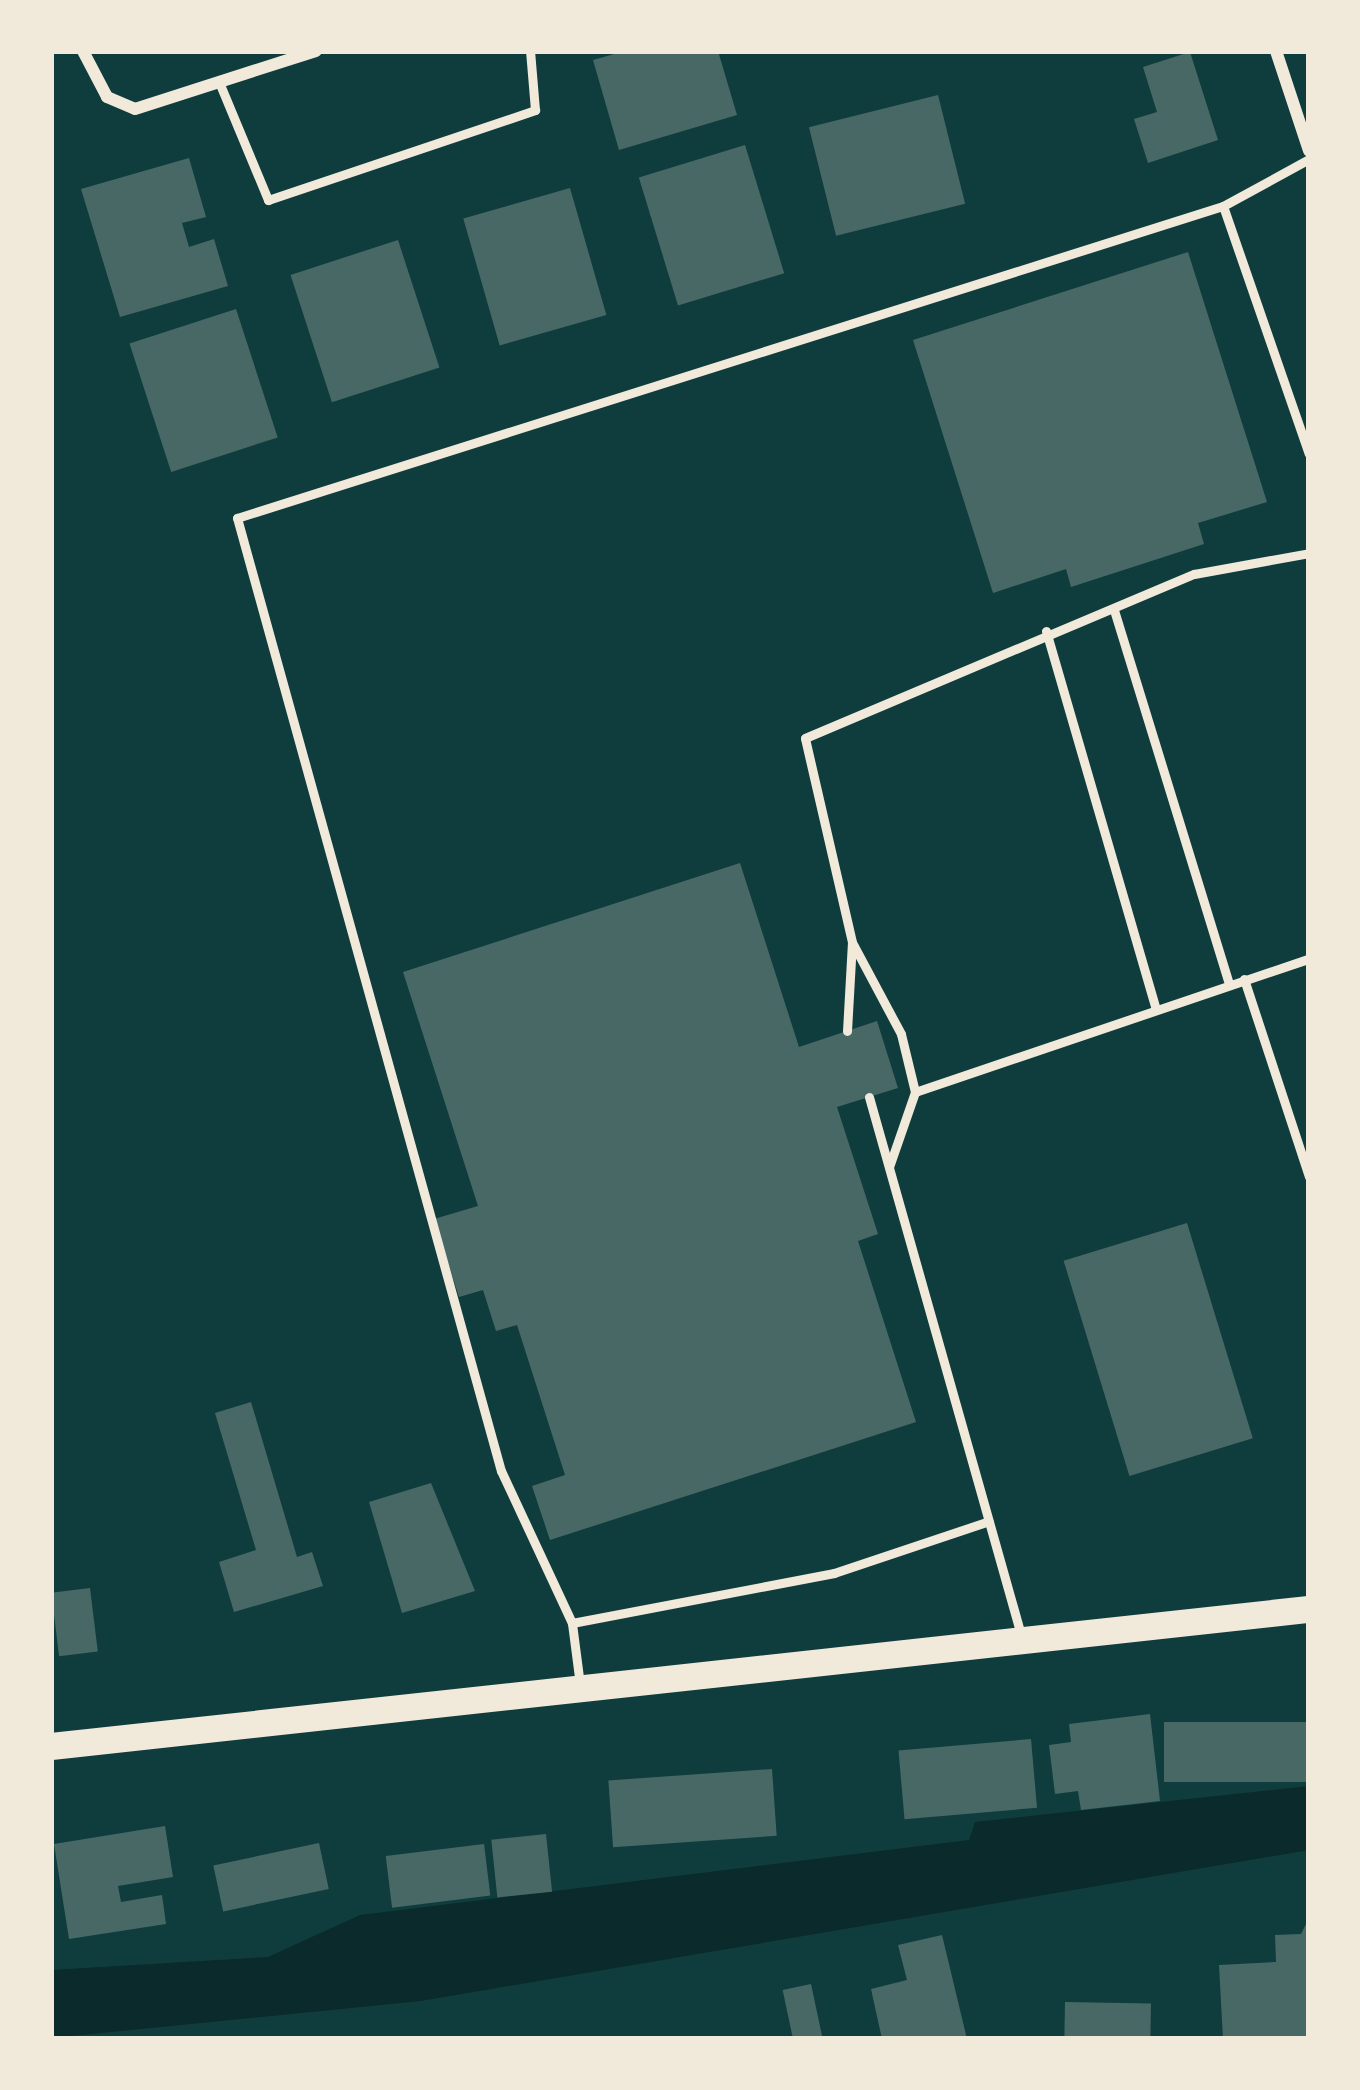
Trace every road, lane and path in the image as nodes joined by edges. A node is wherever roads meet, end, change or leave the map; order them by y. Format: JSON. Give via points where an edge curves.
{"nodes":[{"id":1,"x":82,"y":51,"type":"edge"},
{"id":2,"x":316,"y":51,"type":"edge"},
{"id":3,"x":530,"y":51,"type":"edge"},
{"id":4,"x":1276,"y":51,"type":"edge"},
{"id":5,"x":219,"y":82,"type":"junction"},
{"id":6,"x":1309,"y":155,"type":"edge"},
{"id":7,"x":1223,"y":206,"type":"junction"},
{"id":8,"x":1309,"y":454,"type":"edge"},
{"id":9,"x":1309,"y":553,"type":"edge"},
{"id":10,"x":1114,"y":610,"type":"junction"},
{"id":11,"x":1046,"y":631,"type":"junction"},
{"id":12,"x":852,"y":942,"type":"junction"},
{"id":13,"x":1309,"y":959,"type":"edge"},
{"id":14,"x":1244,"y":979,"type":"junction"},
{"id":15,"x":1228,"y":982,"type":"junction"},
{"id":16,"x":1155,"y":1007,"type":"junction"},
{"id":17,"x":847,"y":1031,"type":"dead end"},
{"id":18,"x":915,"y":1092,"type":"junction"},
{"id":19,"x":869,"y":1097,"type":"dead end"},
{"id":20,"x":889,"y":1167,"type":"junction"},
{"id":21,"x":1309,"y":1177,"type":"edge"},
{"id":22,"x":989,"y":1521,"type":"junction"},
{"id":23,"x":1309,"y":1609,"type":"edge"},
{"id":24,"x":572,"y":1623,"type":"junction"},
{"id":25,"x":1023,"y":1640,"type":"junction"},
{"id":26,"x":580,"y":1689,"type":"junction"},
{"id":27,"x":51,"y":1746,"type":"edge"}],
"edges":[{"from":1,"to":5,"type":"street","via":[[106,97],[135,109]]},
{"from":2,"to":5,"type":"street"},
{"from":3,"to":5,"type":"lane","via":[[535,110],[268,200]]},
{"from":4,"to":6,"type":"street"},
{"from":6,"to":7,"type":"lane"},
{"from":7,"to":8,"type":"lane"},
{"from":7,"to":24,"type":"lane","via":[[238,518],[501,1471]]},
{"from":9,"to":10,"type":"lane","via":[[1194,574]]},
{"from":10,"to":11,"type":"lane"},
{"from":10,"to":15,"type":"lane"},
{"from":11,"to":12,"type":"lane","via":[[994,666],[805,738]]},
{"from":11,"to":16,"type":"lane"},
{"from":12,"to":17,"type":"lane"},
{"from":12,"to":18,"type":"lane","via":[[901,1034]]},
{"from":13,"to":14,"type":"lane"},
{"from":14,"to":15,"type":"lane"},
{"from":14,"to":21,"type":"lane"},
{"from":15,"to":16,"type":"lane"},
{"from":16,"to":18,"type":"lane"},
{"from":18,"to":20,"type":"lane"},
{"from":19,"to":20,"type":"lane"},
{"from":20,"to":22,"type":"lane"},
{"from":22,"to":24,"type":"lane","via":[[834,1573]]},
{"from":22,"to":25,"type":"lane"},
{"from":23,"to":25,"type":"main road"},
{"from":24,"to":26,"type":"lane"},
{"from":25,"to":26,"type":"main road"},
{"from":26,"to":27,"type":"main road"}]}
